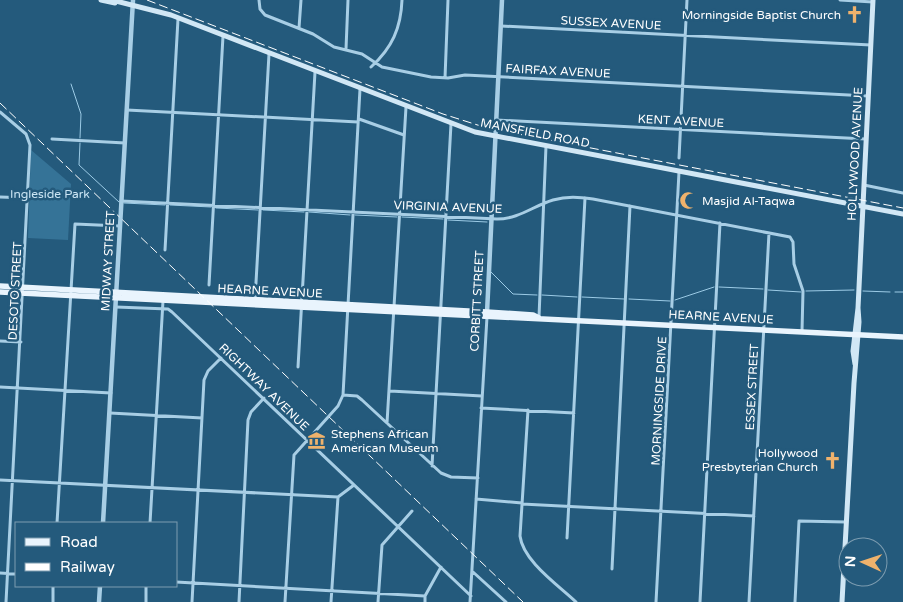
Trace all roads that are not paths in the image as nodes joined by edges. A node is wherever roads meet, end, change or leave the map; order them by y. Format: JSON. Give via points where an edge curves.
{"nodes":[{"id":1,"x":101,"y":0,"type":"edge"},
{"id":2,"x":112,"y":0,"type":"edge"},
{"id":3,"x":259,"y":0,"type":"edge"},
{"id":4,"x":301,"y":0,"type":"edge"},
{"id":5,"x":348,"y":0,"type":"edge"},
{"id":6,"x":402,"y":0,"type":"edge"},
{"id":7,"x":448,"y":0,"type":"edge"},
{"id":8,"x":502,"y":0,"type":"edge"},
{"id":9,"x":687,"y":0,"type":"edge"},
{"id":10,"x":840,"y":0,"type":"edge"},
{"id":11,"x":873,"y":1,"type":"edge"},
{"id":12,"x":133,"y":3,"type":"edge"},
{"id":13,"x":178,"y":19,"type":"junction"},
{"id":14,"x":500,"y":26,"type":"junction"},
{"id":15,"x":299,"y":28,"type":"junction"},
{"id":16,"x":223,"y":36,"type":"junction"},
{"id":17,"x":686,"y":36,"type":"junction"},
{"id":18,"x":871,"y":45,"type":"junction"},
{"id":19,"x":346,"y":50,"type":"junction"},
{"id":20,"x":269,"y":54,"type":"junction"},
{"id":21,"x":375,"y":64,"type":"junction"},
{"id":22,"x":371,"y":67,"type":"dead end"},
{"id":23,"x":315,"y":72,"type":"junction"},
{"id":24,"x":498,"y":77,"type":"junction"},
{"id":25,"x":444,"y":78,"type":"junction"},
{"id":26,"x":683,"y":86,"type":"junction"},
{"id":27,"x":360,"y":89,"type":"junction"},
{"id":28,"x":868,"y":96,"type":"junction"},
{"id":29,"x":406,"y":107,"type":"junction"},
{"id":30,"x":127,"y":110,"type":"junction"},
{"id":31,"x":0,"y":112,"type":"edge"},
{"id":32,"x":173,"y":113,"type":"junction"},
{"id":33,"x":219,"y":115,"type":"junction"},
{"id":34,"x":266,"y":117,"type":"junction"},
{"id":35,"x":312,"y":120,"type":"junction"},
{"id":36,"x":496,"y":120,"type":"junction"},
{"id":37,"x":359,"y":121,"type":"junction"},
{"id":38,"x":451,"y":124,"type":"junction"},
{"id":39,"x":681,"y":130,"type":"junction"},
{"id":40,"x":404,"y":135,"type":"junction"},
{"id":41,"x":496,"y":136,"type":"junction"},
{"id":42,"x":52,"y":139,"type":"dead end"},
{"id":43,"x":866,"y":139,"type":"junction"},
{"id":44,"x":125,"y":143,"type":"junction"},
{"id":45,"x":546,"y":146,"type":"junction"},
{"id":46,"x":679,"y":158,"type":"dead end"},
{"id":47,"x":679,"y":171,"type":"junction"},
{"id":48,"x":864,"y":185,"type":"junction"},
{"id":49,"x":903,"y":193,"type":"edge"},
{"id":50,"x":0,"y":197,"type":"edge"},
{"id":51,"x":28,"y":198,"type":"junction"},
{"id":52,"x":585,"y":198,"type":"junction"},
{"id":53,"x":121,"y":201,"type":"junction"},
{"id":54,"x":168,"y":203,"type":"junction"},
{"id":55,"x":544,"y":204,"type":"junction"},
{"id":56,"x":214,"y":205,"type":"junction"},
{"id":57,"x":630,"y":206,"type":"junction"},
{"id":58,"x":863,"y":206,"type":"junction"},
{"id":59,"x":260,"y":207,"type":"junction"},
{"id":60,"x":307,"y":209,"type":"junction"},
{"id":61,"x":353,"y":212,"type":"junction"},
{"id":62,"x":399,"y":214,"type":"junction"},
{"id":63,"x":903,"y":214,"type":"edge"},
{"id":64,"x":677,"y":215,"type":"junction"},
{"id":65,"x":446,"y":216,"type":"junction"},
{"id":66,"x":492,"y":219,"type":"junction"},
{"id":67,"x":720,"y":223,"type":"junction"},
{"id":68,"x":120,"y":226,"type":"junction"},
{"id":69,"x":769,"y":232,"type":"junction"},
{"id":70,"x":165,"y":250,"type":"dead end"},
{"id":71,"x":209,"y":285,"type":"dead end"},
{"id":72,"x":0,"y":286,"type":"edge"},
{"id":73,"x":24,"y":290,"type":"junction"},
{"id":74,"x":0,"y":292,"type":"edge"},
{"id":75,"x":70,"y":293,"type":"junction"},
{"id":76,"x":117,"y":295,"type":"junction"},
{"id":77,"x":163,"y":300,"type":"junction"},
{"id":78,"x":255,"y":303,"type":"junction"},
{"id":79,"x":301,"y":305,"type":"junction"},
{"id":80,"x":116,"y":307,"type":"junction"},
{"id":81,"x":348,"y":307,"type":"junction"},
{"id":82,"x":162,"y":309,"type":"junction"},
{"id":83,"x":394,"y":310,"type":"junction"},
{"id":84,"x":441,"y":312,"type":"junction"},
{"id":85,"x":487,"y":315,"type":"junction"},
{"id":86,"x":539,"y":318,"type":"junction"},
{"id":87,"x":579,"y":320,"type":"junction"},
{"id":88,"x":625,"y":322,"type":"junction"},
{"id":89,"x":671,"y":324,"type":"junction"},
{"id":90,"x":715,"y":327,"type":"junction"},
{"id":91,"x":764,"y":329,"type":"junction"},
{"id":92,"x":802,"y":331,"type":"junction"},
{"id":93,"x":856,"y":334,"type":"junction"},
{"id":94,"x":903,"y":338,"type":"edge"},
{"id":95,"x":0,"y":342,"type":"edge"},
{"id":96,"x":21,"y":342,"type":"junction"},
{"id":97,"x":222,"y":358,"type":"junction"},
{"id":98,"x":298,"y":368,"type":"dead end"},
{"id":99,"x":0,"y":387,"type":"edge"},
{"id":100,"x":18,"y":388,"type":"junction"},
{"id":101,"x":64,"y":390,"type":"junction"},
{"id":102,"x":390,"y":391,"type":"junction"},
{"id":103,"x":111,"y":392,"type":"junction"},
{"id":104,"x":343,"y":394,"type":"junction"},
{"id":105,"x":436,"y":394,"type":"junction"},
{"id":106,"x":482,"y":396,"type":"junction"},
{"id":107,"x":264,"y":398,"type":"junction"},
{"id":108,"x":481,"y":408,"type":"junction"},
{"id":109,"x":528,"y":410,"type":"junction"},
{"id":110,"x":110,"y":413,"type":"junction"},
{"id":111,"x":574,"y":413,"type":"junction"},
{"id":112,"x":156,"y":415,"type":"junction"},
{"id":113,"x":202,"y":418,"type":"junction"},
{"id":114,"x":387,"y":423,"type":"junction"},
{"id":115,"x":306,"y":440,"type":"junction"},
{"id":116,"x":432,"y":466,"type":"junction"},
{"id":117,"x":478,"y":478,"type":"junction"},
{"id":118,"x":0,"y":480,"type":"edge"},
{"id":119,"x":13,"y":480,"type":"junction"},
{"id":120,"x":59,"y":483,"type":"junction"},
{"id":121,"x":354,"y":485,"type":"junction"},
{"id":122,"x":106,"y":486,"type":"junction"},
{"id":123,"x":152,"y":488,"type":"junction"},
{"id":124,"x":198,"y":490,"type":"junction"},
{"id":125,"x":245,"y":493,"type":"junction"},
{"id":126,"x":292,"y":495,"type":"junction"},
{"id":127,"x":338,"y":497,"type":"junction"},
{"id":128,"x":476,"y":499,"type":"junction"},
{"id":129,"x":522,"y":503,"type":"junction"},
{"id":130,"x":569,"y":507,"type":"junction"},
{"id":131,"x":615,"y":509,"type":"junction"},
{"id":132,"x":412,"y":511,"type":"dead end"},
{"id":133,"x":661,"y":511,"type":"junction"},
{"id":134,"x":705,"y":514,"type":"junction"},
{"id":135,"x":754,"y":516,"type":"junction"},
{"id":136,"x":57,"y":522,"type":"edge"},
{"id":137,"x":103,"y":522,"type":"edge"},
{"id":138,"x":150,"y":522,"type":"edge"},
{"id":139,"x":846,"y":522,"type":"junction"},
{"id":140,"x":398,"y":526,"type":"junction"},
{"id":141,"x":567,"y":538,"type":"dead end"},
{"id":142,"x":440,"y":568,"type":"junction"},
{"id":143,"x":612,"y":569,"type":"dead end"},
{"id":144,"x":473,"y":571,"type":"junction"},
{"id":145,"x":0,"y":573,"type":"edge"},
{"id":146,"x":8,"y":573,"type":"junction"},
{"id":147,"x":15,"y":574,"type":"edge"},
{"id":148,"x":178,"y":582,"type":"edge"},
{"id":149,"x":193,"y":583,"type":"junction"},
{"id":150,"x":240,"y":585,"type":"junction"},
{"id":151,"x":53,"y":587,"type":"edge"},
{"id":152,"x":100,"y":587,"type":"edge"},
{"id":153,"x":146,"y":587,"type":"edge"},
{"id":154,"x":286,"y":588,"type":"junction"},
{"id":155,"x":332,"y":590,"type":"junction"},
{"id":156,"x":378,"y":593,"type":"junction"},
{"id":157,"x":425,"y":596,"type":"junction"},
{"id":158,"x":471,"y":596,"type":"junction"},
{"id":159,"x":6,"y":602,"type":"edge"},
{"id":160,"x":53,"y":602,"type":"edge"},
{"id":161,"x":99,"y":602,"type":"edge"},
{"id":162,"x":146,"y":602,"type":"edge"},
{"id":163,"x":192,"y":602,"type":"edge"},
{"id":164,"x":239,"y":602,"type":"edge"},
{"id":165,"x":285,"y":602,"type":"edge"},
{"id":166,"x":331,"y":602,"type":"edge"},
{"id":167,"x":378,"y":602,"type":"edge"},
{"id":168,"x":425,"y":602,"type":"edge"},
{"id":169,"x":470,"y":602,"type":"edge"},
{"id":170,"x":506,"y":602,"type":"edge"},
{"id":171,"x":576,"y":602,"type":"edge"},
{"id":172,"x":656,"y":602,"type":"edge"},
{"id":173,"x":700,"y":602,"type":"edge"},
{"id":174,"x":749,"y":602,"type":"edge"},
{"id":175,"x":795,"y":602,"type":"edge"},
{"id":176,"x":842,"y":602,"type":"edge"}],
"edges":[{"from":1,"to":12,"type":"main road","name":"MANSFIELD ROAD"},
{"from":2,"to":12,"type":"main road","name":"MANSFIELD ROAD"},
{"from":3,"to":15,"type":"street","name":"FAIRFAX AVENUE","via":[[265,15]]},
{"from":4,"to":15,"type":"street"},
{"from":5,"to":19,"type":"street"},
{"from":6,"to":21,"type":"street","via":[[397,33],[388,51]]},
{"from":7,"to":25,"type":"street"},
{"from":8,"to":14,"type":"street","name":"CORBITT STREET"},
{"from":9,"to":17,"type":"street"},
{"from":10,"to":11,"type":"street"},
{"from":11,"to":18,"type":"main road","name":"HOLLYWOOD AVENUE"},
{"from":12,"to":13,"type":"main road","name":"MANSFIELD ROAD"},
{"from":12,"to":30,"type":"street","name":"MIDWAY STREET"},
{"from":13,"to":16,"type":"main road","name":"MANSFIELD ROAD"},
{"from":13,"to":32,"type":"street"},
{"from":14,"to":17,"type":"street","name":"SUSSEX AVENUE"},
{"from":14,"to":24,"type":"street","name":"CORBITT STREET"},
{"from":15,"to":19,"type":"street","name":"FAIRFAX AVENUE"},
{"from":16,"to":20,"type":"main road","name":"MANSFIELD ROAD"},
{"from":16,"to":33,"type":"street"},
{"from":17,"to":18,"type":"street","name":"SUSSEX AVENUE"},
{"from":17,"to":26,"type":"street"},
{"from":18,"to":28,"type":"main road","name":"HOLLYWOOD AVENUE"},
{"from":19,"to":21,"type":"street","name":"FAIRFAX AVENUE","via":[[362,54]]},
{"from":20,"to":23,"type":"main road","name":"MANSFIELD ROAD"},
{"from":20,"to":34,"type":"street"},
{"from":21,"to":22,"type":"street"},
{"from":21,"to":25,"type":"street","name":"FAIRFAX AVENUE","via":[[398,72]]},
{"from":23,"to":27,"type":"main road","name":"MANSFIELD ROAD"},
{"from":23,"to":35,"type":"street"},
{"from":24,"to":25,"type":"street","name":"FAIRFAX AVENUE","via":[[465,75]]},
{"from":24,"to":26,"type":"street","name":"FAIRFAX AVENUE"},
{"from":24,"to":36,"type":"street","name":"CORBITT STREET"},
{"from":26,"to":28,"type":"street","name":"FAIRFAX AVENUE"},
{"from":26,"to":39,"type":"street"},
{"from":27,"to":29,"type":"main road","name":"MANSFIELD ROAD"},
{"from":27,"to":37,"type":"street"},
{"from":28,"to":43,"type":"main road","name":"HOLLYWOOD AVENUE"},
{"from":29,"to":38,"type":"main road","name":"MANSFIELD ROAD"},
{"from":29,"to":40,"type":"street"},
{"from":30,"to":32,"type":"street"},
{"from":30,"to":44,"type":"street","name":"MIDWAY STREET"},
{"from":31,"to":51,"type":"street","name":"DESOTO STREET","via":[[24,132],[30,145]]},
{"from":32,"to":33,"type":"street"},
{"from":32,"to":54,"type":"street"},
{"from":33,"to":34,"type":"street"},
{"from":33,"to":56,"type":"street"},
{"from":34,"to":35,"type":"street"},
{"from":34,"to":59,"type":"street"},
{"from":35,"to":37,"type":"street"},
{"from":35,"to":60,"type":"street"},
{"from":36,"to":39,"type":"street","name":"KENT AVENUE"},
{"from":36,"to":41,"type":"street","name":"CORBITT STREET"},
{"from":37,"to":40,"type":"street"},
{"from":37,"to":61,"type":"street"},
{"from":38,"to":41,"type":"main road","name":"MANSFIELD ROAD"},
{"from":38,"to":65,"type":"street"},
{"from":39,"to":43,"type":"street","name":"KENT AVENUE"},
{"from":39,"to":46,"type":"street"},
{"from":40,"to":62,"type":"street"},
{"from":41,"to":45,"type":"main road","name":"MANSFIELD ROAD"},
{"from":41,"to":66,"type":"street","name":"CORBITT STREET"},
{"from":42,"to":44,"type":"street"},
{"from":43,"to":48,"type":"main road","name":"HOLLYWOOD AVENUE"},
{"from":44,"to":53,"type":"street","name":"MIDWAY STREET"},
{"from":45,"to":47,"type":"main road","name":"MANSFIELD ROAD"},
{"from":45,"to":55,"type":"street"},
{"from":47,"to":58,"type":"main road","name":"MANSFIELD ROAD"},
{"from":47,"to":64,"type":"street","name":"MORNINGSIDE DRIVE"},
{"from":48,"to":49,"type":"street"},
{"from":48,"to":58,"type":"main road","name":"HOLLYWOOD AVENUE"},
{"from":50,"to":51,"type":"street"},
{"from":51,"to":73,"type":"street","name":"DESOTO STREET"},
{"from":52,"to":55,"type":"street","name":"VIRGINIA AVENUE","via":[[562,198]]},
{"from":52,"to":57,"type":"street","name":"VIRGINIA AVENUE"},
{"from":52,"to":87,"type":"street"},
{"from":53,"to":54,"type":"street","name":"VIRGINIA AVENUE"},
{"from":53,"to":68,"type":"street","name":"MIDWAY STREET"},
{"from":54,"to":56,"type":"street","name":"VIRGINIA AVENUE"},
{"from":54,"to":70,"type":"street"},
{"from":55,"to":66,"type":"street","name":"VIRGINIA AVENUE","via":[[517,216]]},
{"from":55,"to":86,"type":"street"},
{"from":56,"to":59,"type":"street","name":"VIRGINIA AVENUE"},
{"from":56,"to":71,"type":"street"},
{"from":57,"to":64,"type":"street","name":"VIRGINIA AVENUE"},
{"from":57,"to":88,"type":"street"},
{"from":58,"to":63,"type":"main road","name":"MANSFIELD ROAD"},
{"from":58,"to":93,"type":"main road","name":"HOLLYWOOD AVENUE"},
{"from":59,"to":60,"type":"street","name":"VIRGINIA AVENUE"},
{"from":59,"to":78,"type":"street"},
{"from":60,"to":61,"type":"street","name":"VIRGINIA AVENUE"},
{"from":60,"to":79,"type":"street"},
{"from":61,"to":62,"type":"street","name":"VIRGINIA AVENUE"},
{"from":61,"to":81,"type":"street"},
{"from":62,"to":65,"type":"street","name":"VIRGINIA AVENUE"},
{"from":62,"to":83,"type":"street"},
{"from":64,"to":67,"type":"street","name":"VIRGINIA AVENUE"},
{"from":64,"to":89,"type":"street","name":"MORNINGSIDE DRIVE"},
{"from":65,"to":66,"type":"street","name":"VIRGINIA AVENUE"},
{"from":65,"to":84,"type":"street"},
{"from":66,"to":85,"type":"street","name":"CORBITT STREET"},
{"from":67,"to":69,"type":"street","name":"VIRGINIA AVENUE"},
{"from":67,"to":90,"type":"street"},
{"from":68,"to":75,"type":"street","via":[[75,224]]},
{"from":68,"to":76,"type":"street","name":"MIDWAY STREET"},
{"from":69,"to":91,"type":"street","name":"ESSEX STREET"},
{"from":69,"to":92,"type":"street","name":"VIRGINIA AVENUE","via":[[788,236],[794,242],[794,264],[803,290]]},
{"from":72,"to":73,"type":"main road","name":"HEARNE AVENUE"},
{"from":73,"to":74,"type":"main road","name":"HEARNE AVENUE"},
{"from":73,"to":75,"type":"main road","name":"HEARNE AVENUE"},
{"from":73,"to":96,"type":"street","name":"DESOTO STREET"},
{"from":75,"to":76,"type":"main road","name":"HEARNE AVENUE"},
{"from":75,"to":101,"type":"street"},
{"from":76,"to":77,"type":"main road","name":"HEARNE AVENUE"},
{"from":76,"to":78,"type":"main road","name":"HEARNE AVENUE"},
{"from":76,"to":80,"type":"street","name":"MIDWAY STREET"},
{"from":77,"to":78,"type":"main road","name":"HEARNE AVENUE"},
{"from":77,"to":82,"type":"street"},
{"from":78,"to":79,"type":"main road","name":"HEARNE AVENUE"},
{"from":79,"to":81,"type":"main road","name":"HEARNE AVENUE"},
{"from":79,"to":98,"type":"street"},
{"from":80,"to":82,"type":"street","name":"RIGHTWAY AVENUE"},
{"from":80,"to":103,"type":"street","name":"MIDWAY STREET"},
{"from":81,"to":83,"type":"main road","name":"HEARNE AVENUE"},
{"from":81,"to":104,"type":"street"},
{"from":82,"to":97,"type":"street","name":"RIGHTWAY AVENUE","via":[[172,312]]},
{"from":82,"to":112,"type":"street"},
{"from":83,"to":84,"type":"main road","name":"HEARNE AVENUE"},
{"from":83,"to":102,"type":"street"},
{"from":84,"to":85,"type":"main road","name":"HEARNE AVENUE"},
{"from":84,"to":105,"type":"street"},
{"from":85,"to":86,"type":"main road","name":"HEARNE AVENUE","via":[[533,315]]},
{"from":85,"to":106,"type":"street","name":"CORBITT STREET"},
{"from":86,"to":87,"type":"main road","name":"HEARNE AVENUE"},
{"from":87,"to":88,"type":"main road","name":"HEARNE AVENUE"},
{"from":87,"to":111,"type":"street"},
{"from":88,"to":89,"type":"main road","name":"HEARNE AVENUE"},
{"from":88,"to":131,"type":"street"},
{"from":89,"to":90,"type":"main road","name":"HEARNE AVENUE"},
{"from":89,"to":133,"type":"street","name":"MORNINGSIDE DRIVE"},
{"from":90,"to":91,"type":"main road","name":"HEARNE AVENUE"},
{"from":90,"to":134,"type":"street"},
{"from":91,"to":92,"type":"main road","name":"HEARNE AVENUE"},
{"from":91,"to":135,"type":"street","name":"ESSEX STREET"},
{"from":92,"to":93,"type":"main road","name":"HEARNE AVENUE"},
{"from":93,"to":94,"type":"main road","name":"HEARNE AVENUE"},
{"from":93,"to":139,"type":"main road","name":"HOLLYWOOD AVENUE"},
{"from":95,"to":96,"type":"street"},
{"from":96,"to":100,"type":"street","name":"DESOTO STREET"},
{"from":97,"to":107,"type":"street","name":"RIGHTWAY AVENUE"},
{"from":97,"to":113,"type":"street","via":[[204,378]]},
{"from":99,"to":100,"type":"street"},
{"from":100,"to":101,"type":"street"},
{"from":100,"to":119,"type":"street","name":"DESOTO STREET"},
{"from":101,"to":103,"type":"street"},
{"from":101,"to":120,"type":"street"},
{"from":102,"to":105,"type":"street"},
{"from":102,"to":114,"type":"street"},
{"from":103,"to":110,"type":"street","name":"MIDWAY STREET"},
{"from":104,"to":114,"type":"street","via":[[357,396]]},
{"from":104,"to":115,"type":"street","via":[[340,403]]},
{"from":105,"to":106,"type":"street"},
{"from":105,"to":116,"type":"street"},
{"from":106,"to":108,"type":"street","name":"CORBITT STREET"},
{"from":107,"to":115,"type":"street","name":"RIGHTWAY AVENUE"},
{"from":107,"to":125,"type":"street","via":[[248,420]]},
{"from":108,"to":109,"type":"street"},
{"from":108,"to":117,"type":"street","name":"CORBITT STREET"},
{"from":109,"to":111,"type":"street"},
{"from":109,"to":129,"type":"street"},
{"from":110,"to":112,"type":"street"},
{"from":110,"to":122,"type":"street","name":"MIDWAY STREET"},
{"from":111,"to":130,"type":"street"},
{"from":112,"to":113,"type":"street"},
{"from":112,"to":123,"type":"street"},
{"from":113,"to":124,"type":"street"},
{"from":114,"to":116,"type":"street"},
{"from":115,"to":121,"type":"street","name":"RIGHTWAY AVENUE"},
{"from":115,"to":126,"type":"street","via":[[294,458]]},
{"from":116,"to":117,"type":"street","via":[[446,475]]},
{"from":117,"to":128,"type":"street","name":"CORBITT STREET"},
{"from":118,"to":119,"type":"street"},
{"from":119,"to":120,"type":"street"},
{"from":119,"to":146,"type":"street","name":"DESOTO STREET"},
{"from":120,"to":122,"type":"street"},
{"from":120,"to":136,"type":"street"},
{"from":121,"to":127,"type":"street"},
{"from":121,"to":140,"type":"street","name":"RIGHTWAY AVENUE"},
{"from":122,"to":123,"type":"street"},
{"from":122,"to":137,"type":"street","name":"MIDWAY STREET"},
{"from":123,"to":124,"type":"street"},
{"from":123,"to":138,"type":"street"},
{"from":124,"to":125,"type":"street"},
{"from":124,"to":149,"type":"street"},
{"from":125,"to":126,"type":"street"},
{"from":125,"to":150,"type":"street"},
{"from":126,"to":127,"type":"street"},
{"from":126,"to":154,"type":"street"},
{"from":127,"to":155,"type":"street"},
{"from":128,"to":129,"type":"street"},
{"from":128,"to":144,"type":"street","name":"CORBITT STREET"},
{"from":129,"to":130,"type":"street"},
{"from":129,"to":171,"type":"street","via":[[520,536],[523,548]]},
{"from":130,"to":131,"type":"street"},
{"from":130,"to":141,"type":"street"},
{"from":131,"to":133,"type":"street"},
{"from":131,"to":143,"type":"street"},
{"from":132,"to":140,"type":"street"},
{"from":133,"to":134,"type":"street"},
{"from":133,"to":172,"type":"street","name":"MORNINGSIDE DRIVE"},
{"from":134,"to":135,"type":"street"},
{"from":134,"to":173,"type":"street"},
{"from":135,"to":174,"type":"street","name":"ESSEX STREET"},
{"from":139,"to":175,"type":"street","via":[[799,520]]},
{"from":139,"to":176,"type":"main road","name":"HOLLYWOOD AVENUE"},
{"from":140,"to":142,"type":"street","name":"RIGHTWAY AVENUE"},
{"from":140,"to":156,"type":"street","via":[[381,549]]},
{"from":142,"to":157,"type":"street"},
{"from":142,"to":158,"type":"street","name":"RIGHTWAY AVENUE"},
{"from":144,"to":158,"type":"street","name":"CORBITT STREET"},
{"from":144,"to":170,"type":"street"},
{"from":145,"to":146,"type":"street"},
{"from":146,"to":147,"type":"street"},
{"from":146,"to":159,"type":"street","name":"DESOTO STREET"},
{"from":148,"to":149,"type":"street"},
{"from":149,"to":150,"type":"street"},
{"from":149,"to":163,"type":"street"},
{"from":150,"to":154,"type":"street"},
{"from":150,"to":164,"type":"street"},
{"from":151,"to":160,"type":"street"},
{"from":152,"to":161,"type":"street"},
{"from":153,"to":162,"type":"street"},
{"from":154,"to":155,"type":"street"},
{"from":154,"to":165,"type":"street"},
{"from":155,"to":156,"type":"street"},
{"from":155,"to":166,"type":"street"},
{"from":156,"to":157,"type":"street"},
{"from":156,"to":167,"type":"street"},
{"from":157,"to":168,"type":"street"},
{"from":158,"to":169,"type":"street","name":"CORBITT STREET"}]}
